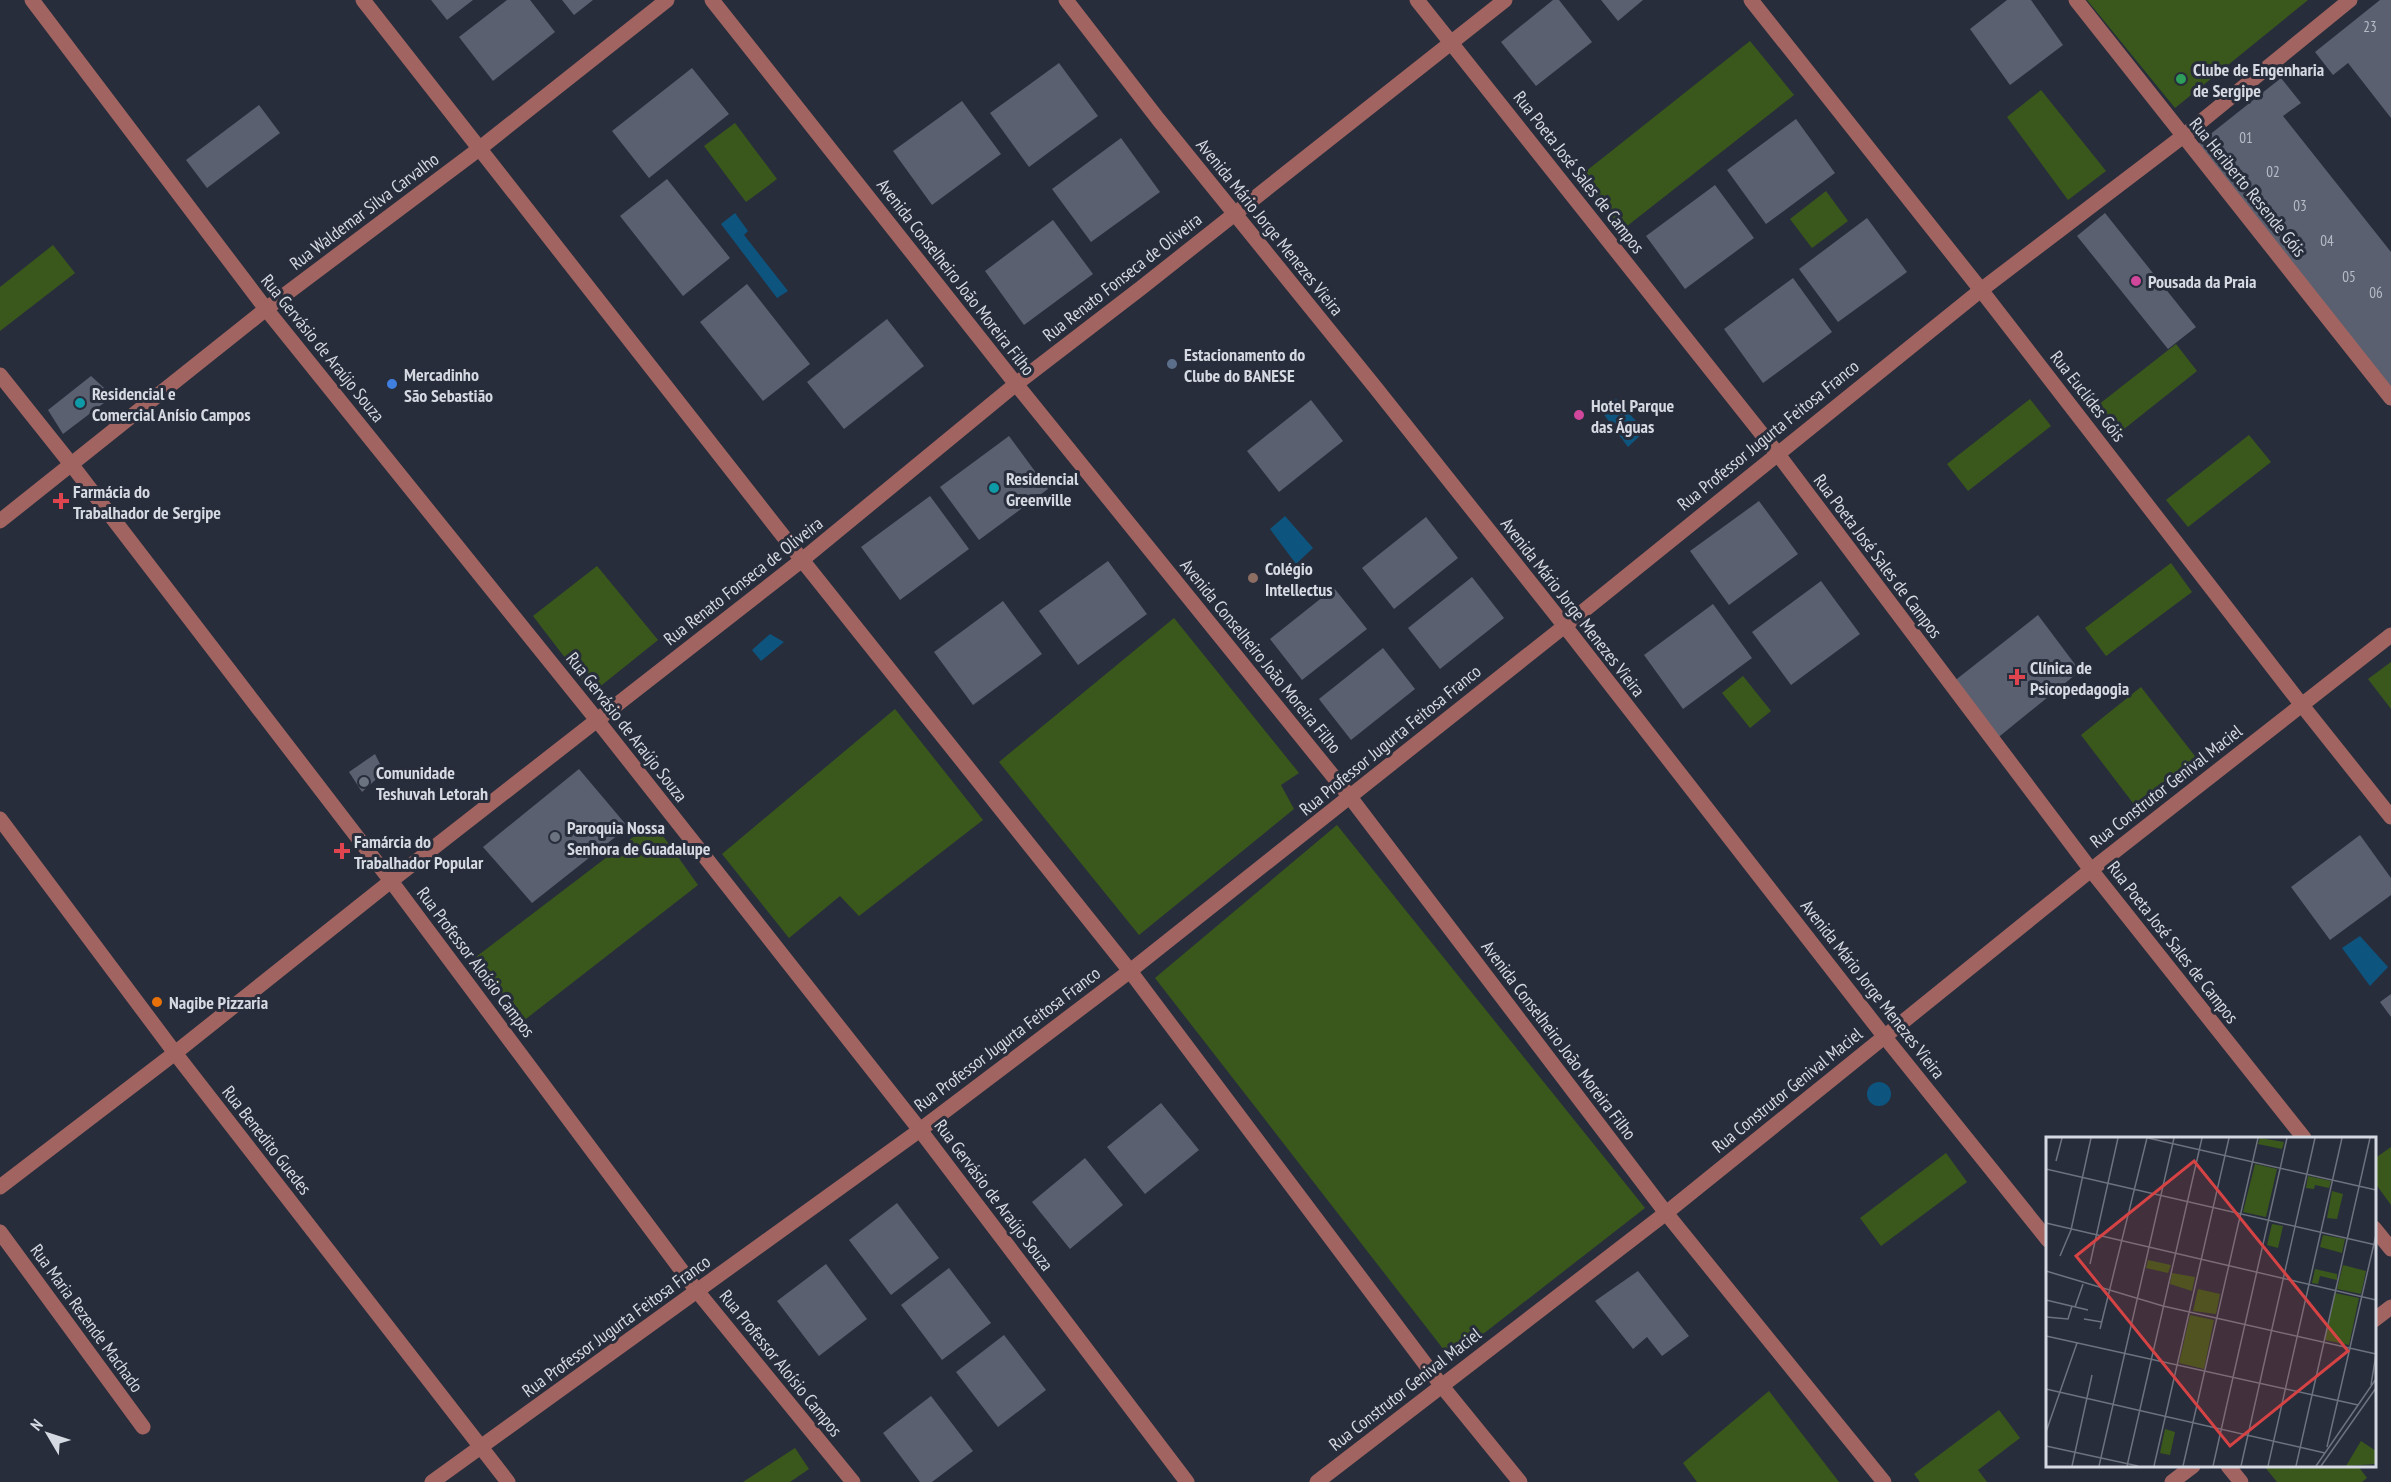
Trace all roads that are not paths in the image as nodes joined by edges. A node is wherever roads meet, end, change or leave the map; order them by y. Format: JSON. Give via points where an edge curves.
{"nodes":[{"id":1,"x":32,"y":0,"type":"edge"},
{"id":2,"x":363,"y":0,"type":"edge"},
{"id":3,"x":667,"y":0,"type":"edge"},
{"id":4,"x":712,"y":0,"type":"edge"},
{"id":5,"x":1066,"y":0,"type":"edge"},
{"id":6,"x":1417,"y":0,"type":"edge"},
{"id":7,"x":1505,"y":0,"type":"edge"},
{"id":8,"x":1751,"y":0,"type":"edge"},
{"id":9,"x":2076,"y":0,"type":"edge"},
{"id":10,"x":2350,"y":0,"type":"edge"},
{"id":11,"x":1450,"y":43,"type":"junction"},
{"id":12,"x":2182,"y":137,"type":"junction"},
{"id":13,"x":479,"y":149,"type":"junction"},
{"id":14,"x":1234,"y":213,"type":"junction"},
{"id":15,"x":1981,"y":290,"type":"junction"},
{"id":16,"x":266,"y":309,"type":"junction"},
{"id":17,"x":0,"y":375,"type":"edge"},
{"id":18,"x":1016,"y":384,"type":"junction"},
{"id":19,"x":2391,"y":398,"type":"edge"},
{"id":20,"x":1777,"y":453,"type":"junction"},
{"id":21,"x":71,"y":464,"type":"junction"},
{"id":22,"x":0,"y":521,"type":"edge"},
{"id":23,"x":802,"y":560,"type":"junction"},
{"id":24,"x":1564,"y":625,"type":"junction"},
{"id":25,"x":2391,"y":635,"type":"edge"},
{"id":26,"x":2301,"y":704,"type":"junction"},
{"id":27,"x":597,"y":720,"type":"junction"},
{"id":28,"x":1350,"y":797,"type":"junction"},
{"id":29,"x":2391,"y":817,"type":"edge"},
{"id":30,"x":0,"y":819,"type":"edge"},
{"id":31,"x":2091,"y":870,"type":"junction"},
{"id":32,"x":391,"y":881,"type":"junction"},
{"id":33,"x":1130,"y":970,"type":"junction"},
{"id":34,"x":1884,"y":1036,"type":"junction"},
{"id":35,"x":175,"y":1053,"type":"junction"},
{"id":36,"x":920,"y":1130,"type":"junction"},
{"id":37,"x":2303,"y":1137,"type":"edge"},
{"id":38,"x":0,"y":1187,"type":"edge"},
{"id":39,"x":1666,"y":1213,"type":"junction"},
{"id":40,"x":2376,"y":1230,"type":"edge"},
{"id":41,"x":0,"y":1232,"type":"edge"},
{"id":42,"x":2046,"y":1238,"type":"edge"},
{"id":43,"x":2391,"y":1249,"type":"edge"},
{"id":44,"x":697,"y":1291,"type":"junction"},
{"id":45,"x":2391,"y":1307,"type":"edge"},
{"id":46,"x":2376,"y":1318,"type":"edge"},
{"id":47,"x":1442,"y":1385,"type":"junction"},
{"id":48,"x":142,"y":1427,"type":"dead end"},
{"id":49,"x":483,"y":1447,"type":"junction"},
{"id":50,"x":2192,"y":1467,"type":"edge"},
{"id":51,"x":2229,"y":1467,"type":"edge"},
{"id":52,"x":432,"y":1482,"type":"edge"},
{"id":53,"x":508,"y":1482,"type":"edge"},
{"id":54,"x":853,"y":1482,"type":"edge"},
{"id":55,"x":1187,"y":1482,"type":"edge"},
{"id":56,"x":1317,"y":1482,"type":"edge"},
{"id":57,"x":1520,"y":1482,"type":"edge"},
{"id":58,"x":1884,"y":1482,"type":"edge"},
{"id":59,"x":2172,"y":1482,"type":"edge"},
{"id":60,"x":2241,"y":1482,"type":"edge"}],
"edges":[{"from":1,"to":16,"type":"street","name":"Rua Gervásio de Araújo Souza"},
{"from":2,"to":13,"type":"street"},
{"from":3,"to":13,"type":"street","name":"Rua Waldemar Silva Carvalho"},
{"from":4,"to":18,"type":"street","name":"Avenida Conselheiro João Moreira Filho"},
{"from":5,"to":14,"type":"street","name":"Avenida Mário Jorge Menezes Vieira"},
{"from":6,"to":11,"type":"street","name":"Rua Poeta José Sales de Campos"},
{"from":7,"to":11,"type":"street","name":"Rua Renato Fonseca de Oliveira"},
{"from":8,"to":15,"type":"street","name":"Rua Euclídes Góis"},
{"from":9,"to":12,"type":"street","name":"Rua Heriberto Resende Góis"},
{"from":10,"to":12,"type":"street","name":"Rua Professor Jugurta Feitosa Franco"},
{"from":11,"to":14,"type":"street","name":"Rua Renato Fonseca de Oliveira"},
{"from":11,"to":20,"type":"street","name":"Rua Poeta José Sales de Campos"},
{"from":12,"to":15,"type":"street","name":"Rua Professor Jugurta Feitosa Franco"},
{"from":12,"to":19,"type":"street","name":"Rua Heriberto Resende Góis"},
{"from":13,"to":16,"type":"street","name":"Rua Waldemar Silva Carvalho"},
{"from":13,"to":23,"type":"street"},
{"from":14,"to":18,"type":"street","name":"Rua Renato Fonseca de Oliveira"},
{"from":14,"to":24,"type":"street","name":"Avenida Mário Jorge Menezes Vieira"},
{"from":15,"to":20,"type":"street","name":"Rua Professor Jugurta Feitosa Franco"},
{"from":15,"to":26,"type":"street","name":"Rua Euclídes Góis"},
{"from":16,"to":21,"type":"street","name":"Rua Waldemar Silva Carvalho"},
{"from":16,"to":27,"type":"street","name":"Rua Gervásio de Araújo Souza"},
{"from":17,"to":21,"type":"street","name":"Rua Professor Aloísio Campos"},
{"from":18,"to":23,"type":"street","name":"Rua Renato Fonseca de Oliveira"},
{"from":18,"to":28,"type":"street","name":"Avenida Conselheiro João Moreira Filho"},
{"from":20,"to":24,"type":"street","name":"Rua Professor Jugurta Feitosa Franco"},
{"from":20,"to":31,"type":"street","name":"Rua Poeta José Sales de Campos"},
{"from":21,"to":22,"type":"street","name":"Rua Waldemar Silva Carvalho"},
{"from":21,"to":32,"type":"street","name":"Rua Professor Aloísio Campos"},
{"from":23,"to":27,"type":"street","name":"Rua Renato Fonseca de Oliveira"},
{"from":23,"to":33,"type":"street"},
{"from":24,"to":28,"type":"street","name":"Rua Professor Jugurta Feitosa Franco"},
{"from":24,"to":34,"type":"street","name":"Avenida Mário Jorge Menezes Vieira"},
{"from":25,"to":26,"type":"street","name":"Rua Construtor Genival Maciel"},
{"from":26,"to":29,"type":"street","name":"Rua Euclídes Góis"},
{"from":26,"to":31,"type":"street","name":"Rua Construtor Genival Maciel"},
{"from":27,"to":32,"type":"street","name":"Rua Renato Fonseca de Oliveira"},
{"from":27,"to":36,"type":"street","name":"Rua Gervásio de Araújo Souza"},
{"from":28,"to":33,"type":"street","name":"Rua Professor Jugurta Feitosa Franco"},
{"from":28,"to":39,"type":"street","name":"Avenida Conselheiro João Moreira Filho"},
{"from":30,"to":35,"type":"street","name":"Rua Benedito Guedes"},
{"from":31,"to":34,"type":"street","name":"Rua Construtor Genival Maciel"},
{"from":31,"to":37,"type":"street","name":"Rua Poeta José Sales de Campos"},
{"from":32,"to":35,"type":"street","name":"Rua Renato Fonseca de Oliveira"},
{"from":32,"to":44,"type":"street","name":"Rua Professor Aloísio Campos"},
{"from":33,"to":36,"type":"street","name":"Rua Professor Jugurta Feitosa Franco"},
{"from":33,"to":47,"type":"street"},
{"from":34,"to":39,"type":"street","name":"Rua Construtor Genival Maciel"},
{"from":34,"to":42,"type":"street","name":"Avenida Mário Jorge Menezes Vieira"},
{"from":35,"to":38,"type":"street","name":"Rua Renato Fonseca de Oliveira"},
{"from":35,"to":49,"type":"street","name":"Rua Benedito Guedes"},
{"from":36,"to":44,"type":"street","name":"Rua Professor Jugurta Feitosa Franco"},
{"from":36,"to":55,"type":"street","name":"Rua Gervásio de Araújo Souza"},
{"from":39,"to":47,"type":"street","name":"Rua Construtor Genival Maciel"},
{"from":39,"to":58,"type":"street","name":"Avenida Conselheiro João Moreira Filho"},
{"from":40,"to":43,"type":"street"},
{"from":41,"to":48,"type":"street","name":"Rua Maria Rezende Machado"},
{"from":44,"to":49,"type":"street","name":"Rua Professor Jugurta Feitosa Franco"},
{"from":44,"to":54,"type":"street","name":"Rua Professor Aloísio Campos"},
{"from":45,"to":46,"type":"street"},
{"from":47,"to":56,"type":"street","name":"Rua Construtor Genival Maciel"},
{"from":47,"to":57,"type":"street"},
{"from":49,"to":52,"type":"street","name":"Rua Professor Jugurta Feitosa Franco"},
{"from":49,"to":53,"type":"street","name":"Rua Benedito Guedes"},
{"from":50,"to":59,"type":"street"},
{"from":51,"to":60,"type":"street"}]}
